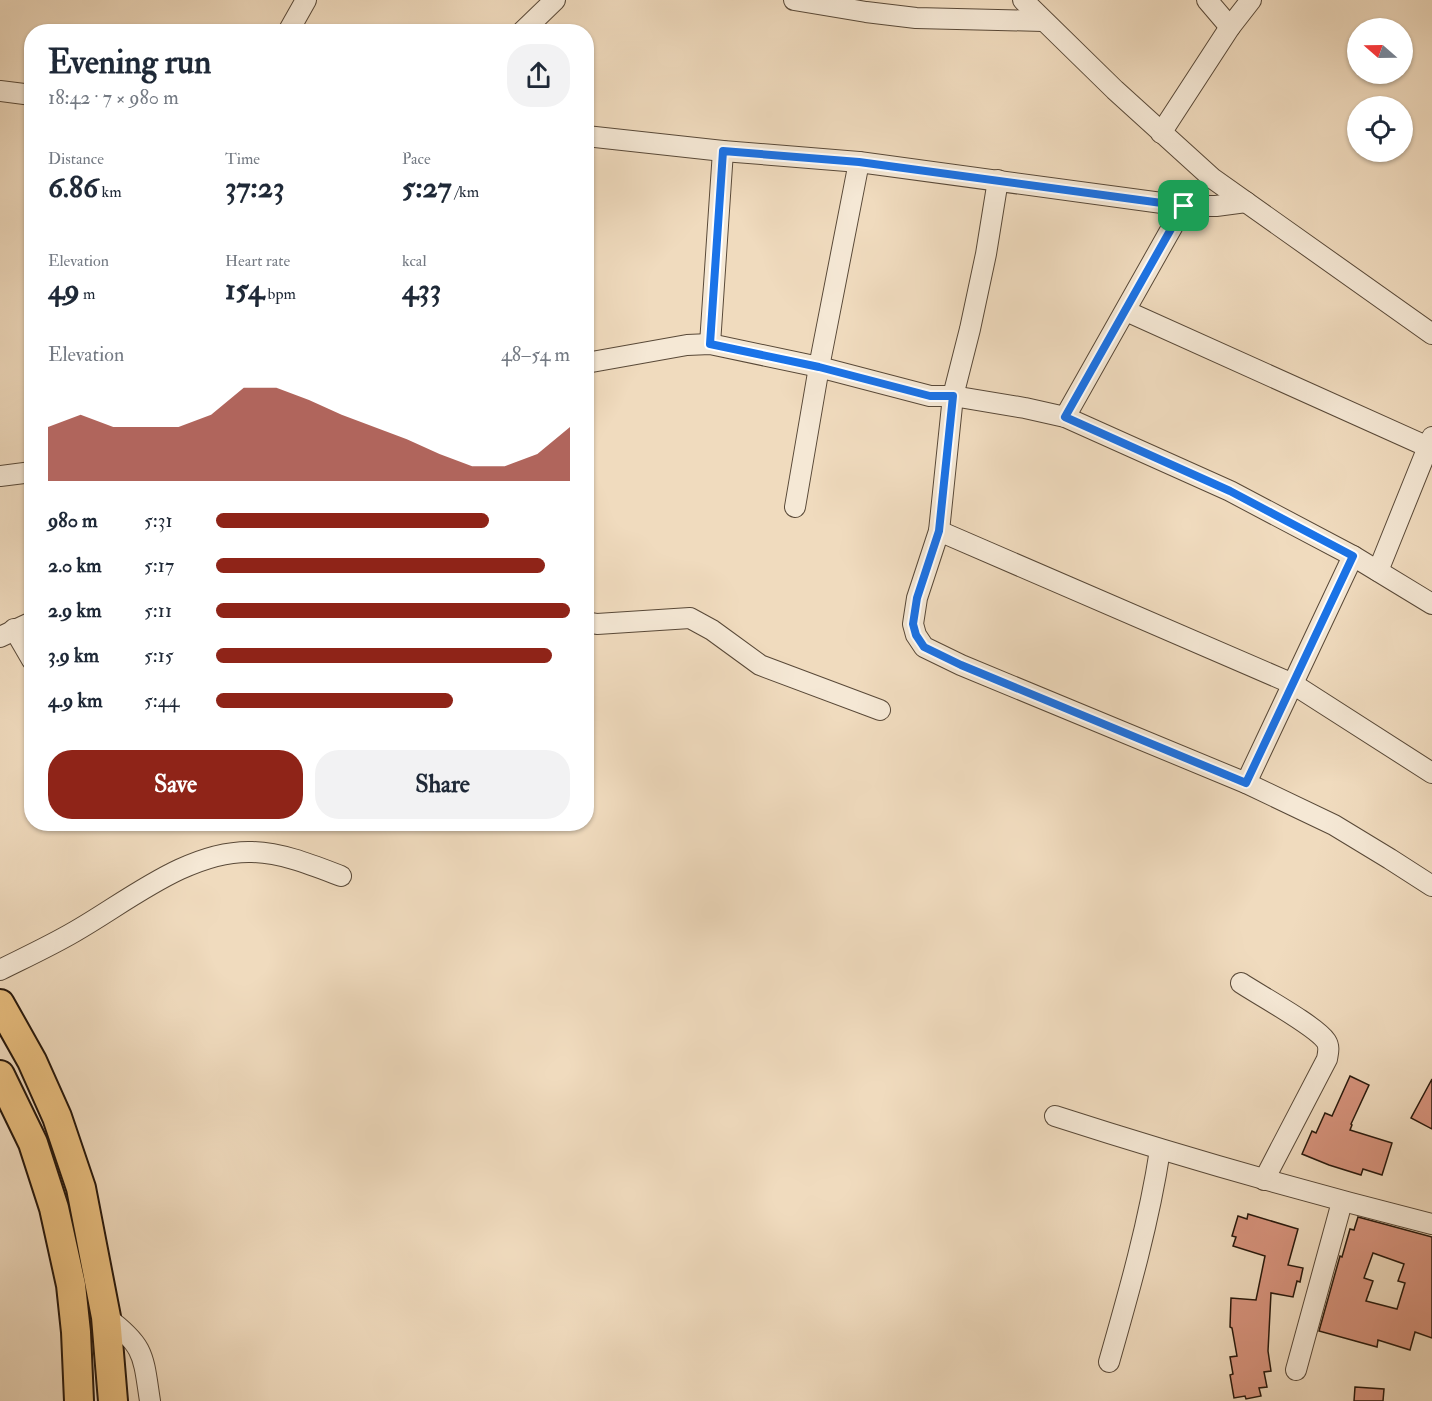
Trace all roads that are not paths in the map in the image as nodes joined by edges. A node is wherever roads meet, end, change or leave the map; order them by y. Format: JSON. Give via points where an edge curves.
{"nodes":[{"id":1,"x":306,"y":0,"type":"edge"},
{"id":2,"x":555,"y":0,"type":"edge"},
{"id":3,"x":794,"y":0,"type":"edge"},
{"id":4,"x":1023,"y":0,"type":"edge"},
{"id":5,"x":1207,"y":0,"type":"edge"},
{"id":6,"x":1251,"y":0,"type":"edge"},
{"id":7,"x":1043,"y":21,"type":"junction"},
{"id":8,"x":292,"y":24,"type":"edge"},
{"id":9,"x":530,"y":24,"type":"edge"},
{"id":10,"x":1230,"y":27,"type":"junction"},
{"id":11,"x":0,"y":90,"type":"edge"},
{"id":12,"x":24,"y":94,"type":"edge"},
{"id":13,"x":1161,"y":133,"type":"junction"},
{"id":14,"x":594,"y":137,"type":"edge"},
{"id":15,"x":723,"y":151,"type":"junction"},
{"id":16,"x":859,"y":162,"type":"junction"},
{"id":17,"x":998,"y":180,"type":"junction"},
{"id":18,"x":1246,"y":202,"type":"junction"},
{"id":19,"x":1184,"y":206,"type":"junction"},
{"id":20,"x":1126,"y":311,"type":"junction"},
{"id":21,"x":1432,"y":334,"type":"edge"},
{"id":22,"x":710,"y":344,"type":"junction"},
{"id":23,"x":594,"y":362,"type":"edge"},
{"id":24,"x":819,"y":367,"type":"junction"},
{"id":25,"x":953,"y":396,"type":"junction"},
{"id":26,"x":1065,"y":417,"type":"junction"},
{"id":27,"x":1430,"y":442,"type":"edge"},
{"id":28,"x":24,"y":473,"type":"edge"},
{"id":29,"x":0,"y":476,"type":"edge"},
{"id":30,"x":795,"y":507,"type":"dead end"},
{"id":31,"x":939,"y":531,"type":"junction"},
{"id":32,"x":1353,"y":556,"type":"junction"},
{"id":33,"x":1378,"y":571,"type":"junction"},
{"id":34,"x":1432,"y":604,"type":"edge"},
{"id":35,"x":594,"y":623,"type":"edge"},
{"id":36,"x":15,"y":630,"type":"edge"},
{"id":37,"x":24,"y":646,"type":"edge"},
{"id":38,"x":1293,"y":684,"type":"junction"},
{"id":39,"x":880,"y":710,"type":"dead end"},
{"id":40,"x":1432,"y":773,"type":"edge"},
{"id":41,"x":1246,"y":783,"type":"junction"},
{"id":42,"x":340,"y":876,"type":"dead end"},
{"id":43,"x":1432,"y":886,"type":"edge"},
{"id":44,"x":0,"y":970,"type":"edge"},
{"id":45,"x":1241,"y":983,"type":"dead end"},
{"id":46,"x":0,"y":1004,"type":"edge"},
{"id":47,"x":0,"y":1074,"type":"edge"},
{"id":48,"x":1055,"y":1116,"type":"dead end"},
{"id":49,"x":1160,"y":1150,"type":"junction"},
{"id":50,"x":1264,"y":1180,"type":"junction"},
{"id":51,"x":1342,"y":1202,"type":"junction"},
{"id":52,"x":1432,"y":1224,"type":"edge"},
{"id":53,"x":106,"y":1317,"type":"junction"},
{"id":54,"x":1109,"y":1362,"type":"dead end"},
{"id":55,"x":1296,"y":1370,"type":"dead end"},
{"id":56,"x":79,"y":1401,"type":"edge"},
{"id":57,"x":113,"y":1401,"type":"edge"},
{"id":58,"x":150,"y":1401,"type":"edge"}],
"edges":[{"from":1,"to":8,"type":"street"},
{"from":2,"to":9,"type":"street"},
{"from":3,"to":7,"type":"street","via":[[916,18]]},
{"from":4,"to":7,"type":"street"},
{"from":5,"to":10,"type":"street"},
{"from":6,"to":10,"type":"street"},
{"from":7,"to":13,"type":"street"},
{"from":10,"to":13,"type":"street"},
{"from":11,"to":12,"type":"street"},
{"from":13,"to":18,"type":"street"},
{"from":14,"to":15,"type":"street"},
{"from":15,"to":16,"type":"street"},
{"from":15,"to":22,"type":"street"},
{"from":16,"to":17,"type":"street"},
{"from":16,"to":24,"type":"street"},
{"from":17,"to":19,"type":"street"},
{"from":17,"to":25,"type":"street","via":[[984,265]]},
{"from":18,"to":19,"type":"street"},
{"from":18,"to":21,"type":"street"},
{"from":19,"to":20,"type":"street"},
{"from":20,"to":26,"type":"street"},
{"from":20,"to":27,"type":"street"},
{"from":22,"to":23,"type":"street"},
{"from":22,"to":24,"type":"street"},
{"from":24,"to":25,"type":"street","via":[[930,396]]},
{"from":24,"to":30,"type":"street"},
{"from":25,"to":26,"type":"street"},
{"from":25,"to":31,"type":"street"},
{"from":26,"to":32,"type":"street","via":[[1230,491]]},
{"from":27,"to":33,"type":"street"},
{"from":28,"to":29,"type":"street"},
{"from":31,"to":38,"type":"street"},
{"from":31,"to":41,"type":"street","via":[[917,598],[913,624],[924,647]]},
{"from":32,"to":33,"type":"street"},
{"from":32,"to":38,"type":"street"},
{"from":33,"to":34,"type":"street"},
{"from":35,"to":39,"type":"street","via":[[690,618],[760,665]]},
{"from":36,"to":37,"type":"street"},
{"from":38,"to":40,"type":"street"},
{"from":38,"to":41,"type":"street"},
{"from":41,"to":43,"type":"street","via":[[1334,825]]},
{"from":42,"to":44,"type":"street","via":[[292,858],[252,852],[220,856],[166,876]]},
{"from":45,"to":50,"type":"street","via":[[1315,1030],[1329,1048],[1327,1059]]},
{"from":46,"to":53,"type":"highway","via":[[57,1117],[81,1188]]},
{"from":47,"to":56,"type":"highway","via":[[33,1143],[54,1208],[71,1285]]},
{"from":48,"to":49,"type":"street"},
{"from":49,"to":50,"type":"street"},
{"from":49,"to":54,"type":"street","via":[[1138,1258]]},
{"from":50,"to":51,"type":"street"},
{"from":51,"to":52,"type":"street"},
{"from":51,"to":55,"type":"street"},
{"from":53,"to":57,"type":"highway"},
{"from":53,"to":58,"type":"street","via":[[124,1330],[142,1352]]}]}
